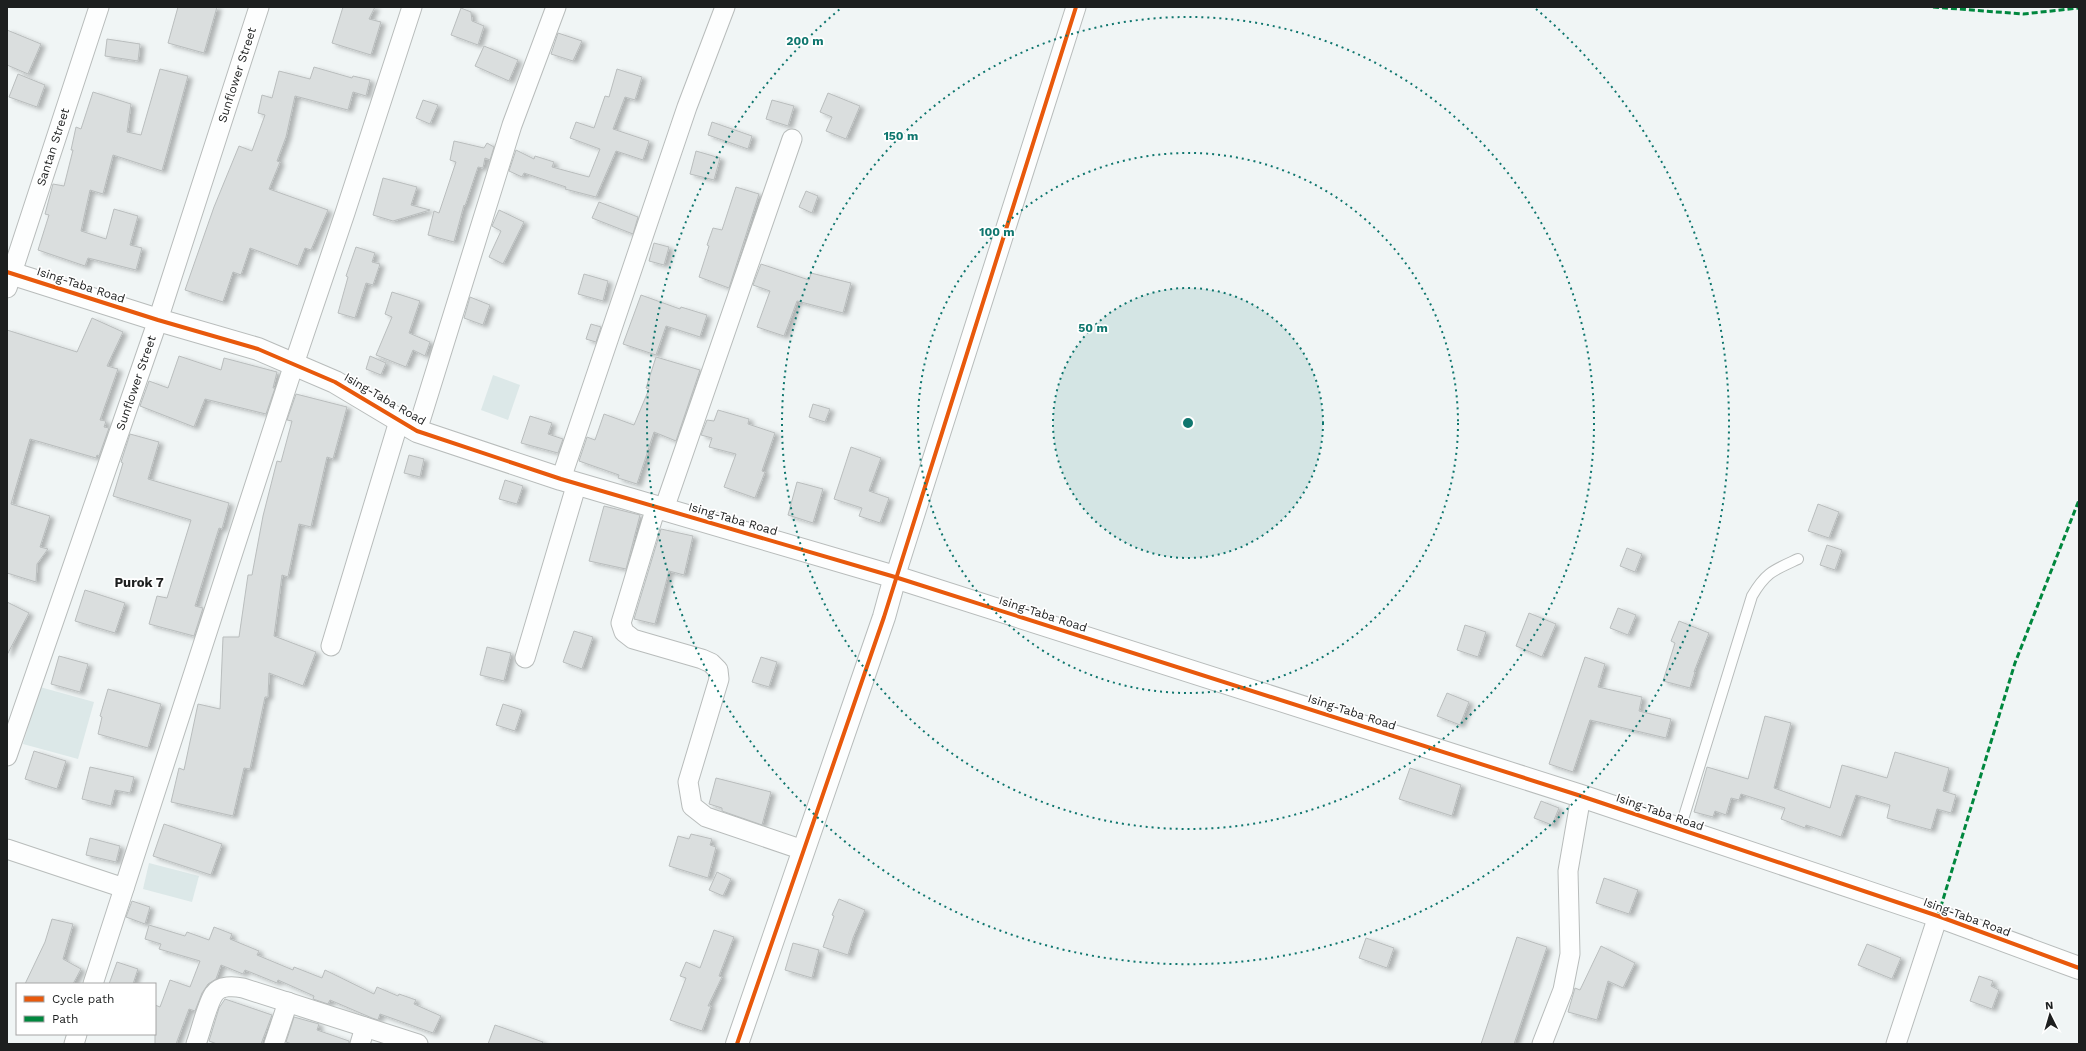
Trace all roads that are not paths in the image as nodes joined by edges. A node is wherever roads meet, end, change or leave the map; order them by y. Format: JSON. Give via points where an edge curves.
{"nodes":[{"id":1,"x":99,"y":7,"type":"edge"},
{"id":2,"x":259,"y":7,"type":"edge"},
{"id":3,"x":412,"y":7,"type":"edge"},
{"id":4,"x":556,"y":7,"type":"edge"},
{"id":5,"x":725,"y":7,"type":"edge"},
{"id":6,"x":1076,"y":7,"type":"edge"},
{"id":7,"x":792,"y":139,"type":"dead end"},
{"id":8,"x":9,"y":278,"type":"edge"},
{"id":9,"x":158,"y":320,"type":"junction"},
{"id":10,"x":294,"y":364,"type":"junction"},
{"id":11,"x":408,"y":426,"type":"junction"},
{"id":12,"x":569,"y":481,"type":"junction"},
{"id":13,"x":660,"y":508,"type":"junction"},
{"id":14,"x":1798,"y":559,"type":"dead end"},
{"id":15,"x":895,"y":577,"type":"junction"},
{"id":16,"x":330,"y":646,"type":"dead end"},
{"id":17,"x":525,"y":658,"type":"dead end"},
{"id":18,"x":7,"y":756,"type":"edge"},
{"id":19,"x":1580,"y":796,"type":"junction"},
{"id":20,"x":1680,"y":829,"type":"junction"},
{"id":21,"x":7,"y":849,"type":"edge"},
{"id":22,"x":803,"y":850,"type":"junction"},
{"id":23,"x":124,"y":888,"type":"junction"},
{"id":24,"x":1938,"y":916,"type":"junction"},
{"id":25,"x":2079,"y":968,"type":"edge"},
{"id":26,"x":93,"y":983,"type":"edge"},
{"id":27,"x":288,"y":1002,"type":"junction"},
{"id":28,"x":363,"y":1036,"type":"edge"},
{"id":29,"x":196,"y":1044,"type":"edge"},
{"id":30,"x":274,"y":1044,"type":"edge"},
{"id":31,"x":418,"y":1044,"type":"edge"},
{"id":32,"x":736,"y":1044,"type":"edge"},
{"id":33,"x":1542,"y":1044,"type":"edge"},
{"id":34,"x":1896,"y":1044,"type":"edge"}],
"edges":[{"from":1,"to":8,"type":"street","name":"Santan Street"},
{"from":2,"to":9,"type":"street","name":"Sunflower Street"},
{"from":3,"to":10,"type":"street"},
{"from":4,"to":11,"type":"street","via":[[512,125]]},
{"from":5,"to":12,"type":"street","via":[[687,107]]},
{"from":6,"to":15,"type":"street"},
{"from":7,"to":13,"type":"street"},
{"from":8,"to":9,"type":"street","name":"Ising-Taba Road"},
{"from":9,"to":10,"type":"street","name":"Ising-Taba Road","via":[[258,349]]},
{"from":9,"to":18,"type":"street","name":"Sunflower Street"},
{"from":10,"to":11,"type":"street","name":"Ising-Taba Road","via":[[335,382]]},
{"from":10,"to":23,"type":"street"},
{"from":11,"to":12,"type":"street","name":"Ising-Taba Road"},
{"from":11,"to":16,"type":"street"},
{"from":12,"to":13,"type":"street","name":"Ising-Taba Road"},
{"from":12,"to":17,"type":"street"},
{"from":13,"to":15,"type":"street","name":"Ising-Taba Road"},
{"from":13,"to":22,"type":"street","via":[[621,622],[624,632],[633,639],[702,659],[718,670],[715,697],[688,782],[692,806],[706,817]]},
{"from":14,"to":20,"type":"lane","via":[[1763,578],[1752,596]]},
{"from":15,"to":19,"type":"street","name":"Ising-Taba Road"},
{"from":15,"to":22,"type":"street","via":[[884,617]]},
{"from":19,"to":20,"type":"street","name":"Ising-Taba Road"},
{"from":19,"to":33,"type":"street","via":[[1568,871],[1570,954],[1563,990]]},
{"from":20,"to":24,"type":"street","name":"Ising-Taba Road"},
{"from":21,"to":23,"type":"street"},
{"from":22,"to":32,"type":"street"},
{"from":23,"to":26,"type":"street"},
{"from":24,"to":25,"type":"street","name":"Ising-Taba Road"},
{"from":24,"to":34,"type":"street"},
{"from":27,"to":28,"type":"street"},
{"from":27,"to":29,"type":"street","via":[[243,988],[223,988],[214,993]]},
{"from":27,"to":30,"type":"street"},
{"from":28,"to":31,"type":"street"}]}
